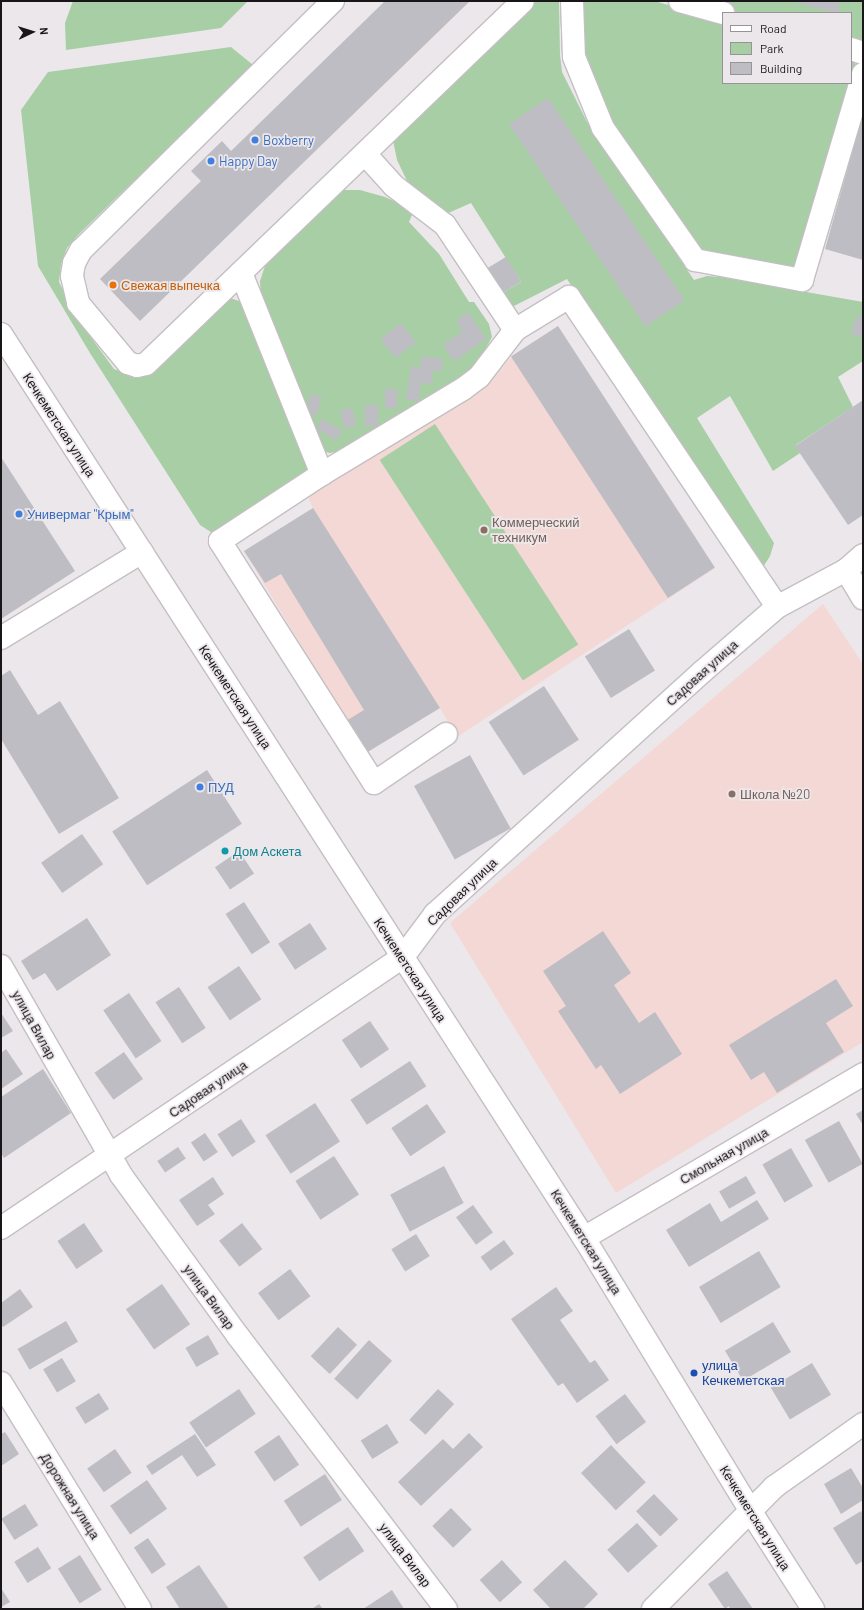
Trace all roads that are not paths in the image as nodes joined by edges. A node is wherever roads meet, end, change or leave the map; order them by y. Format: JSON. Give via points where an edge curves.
{"nodes":[{"id":1,"x":333,"y":1,"type":"edge"},
{"id":2,"x":523,"y":1,"type":"edge"},
{"id":3,"x":572,"y":1,"type":"edge"},
{"id":4,"x":680,"y":1,"type":"edge"},
{"id":5,"x":722,"y":13,"type":"edge"},
{"id":6,"x":852,"y":49,"type":"edge"},
{"id":7,"x":863,"y":53,"type":"edge"},
{"id":8,"x":863,"y":74,"type":"edge"},
{"id":9,"x":365,"y":154,"type":"junction"},
{"id":10,"x":241,"y":273,"type":"junction"},
{"id":11,"x":515,"y":330,"type":"junction"},
{"id":12,"x":1,"y":334,"type":"edge"},
{"id":13,"x":322,"y":474,"type":"junction"},
{"id":14,"x":142,"y":552,"type":"junction"},
{"id":15,"x":863,"y":555,"type":"edge"},
{"id":16,"x":846,"y":570,"type":"junction"},
{"id":17,"x":863,"y":598,"type":"edge"},
{"id":18,"x":777,"y":607,"type":"junction"},
{"id":19,"x":1,"y":638,"type":"edge"},
{"id":20,"x":446,"y":734,"type":"dead end"},
{"id":21,"x":402,"y":958,"type":"junction"},
{"id":22,"x":1,"y":966,"type":"edge"},
{"id":23,"x":863,"y":1074,"type":"edge"},
{"id":24,"x":108,"y":1156,"type":"junction"},
{"id":25,"x":1,"y":1228,"type":"edge"},
{"id":26,"x":584,"y":1238,"type":"junction"},
{"id":27,"x":1,"y":1383,"type":"edge"},
{"id":28,"x":863,"y":1424,"type":"edge"},
{"id":29,"x":751,"y":1512,"type":"junction"},
{"id":30,"x":140,"y":1609,"type":"edge"},
{"id":31,"x":446,"y":1609,"type":"edge"},
{"id":32,"x":653,"y":1609,"type":"edge"},
{"id":33,"x":813,"y":1609,"type":"edge"}],
"edges":[{"from":1,"to":10,"type":"street","via":[[81,250],[74,263],[72,276],[78,303],[120,355],[128,363],[137,366],[146,364]]},
{"from":2,"to":9,"type":"street"},
{"from":3,"to":8,"type":"street","via":[[574,57],[603,128],[696,260],[802,280]]},
{"from":4,"to":5,"type":"street"},
{"from":6,"to":7,"type":"street"},
{"from":9,"to":10,"type":"street"},
{"from":9,"to":11,"type":"street","via":[[394,186],[445,225]]},
{"from":10,"to":13,"type":"street"},
{"from":11,"to":13,"type":"street","via":[[479,377],[464,389]]},
{"from":11,"to":18,"type":"street","via":[[568,297]]},
{"from":12,"to":14,"type":"street","name":"Кечкеметская улица"},
{"from":13,"to":20,"type":"street","via":[[220,541],[374,783]]},
{"from":14,"to":19,"type":"street"},
{"from":14,"to":21,"type":"street","name":"Кечкеметская улица"},
{"from":15,"to":16,"type":"street","name":"Садовая улица"},
{"from":16,"to":17,"type":"street"},
{"from":16,"to":18,"type":"street","name":"Садовая улица"},
{"from":18,"to":21,"type":"street","name":"Садовая улица","via":[[435,914]]},
{"from":21,"to":24,"type":"street","name":"Садовая улица"},
{"from":21,"to":26,"type":"street","name":"Кечкеметская улица"},
{"from":22,"to":24,"type":"street","name":"улица Вилар"},
{"from":23,"to":26,"type":"street","name":"Смольная улица"},
{"from":24,"to":25,"type":"street","name":"Садовая улица"},
{"from":24,"to":31,"type":"street","name":"улица Вилар","via":[[238,1336]]},
{"from":26,"to":29,"type":"street","name":"Кечкеметская улица"},
{"from":27,"to":30,"type":"street","name":"Дорожная улица"},
{"from":28,"to":29,"type":"street","via":[[774,1487]]},
{"from":29,"to":32,"type":"street"},
{"from":29,"to":33,"type":"street","name":"Кечкеметская улица"}]}
